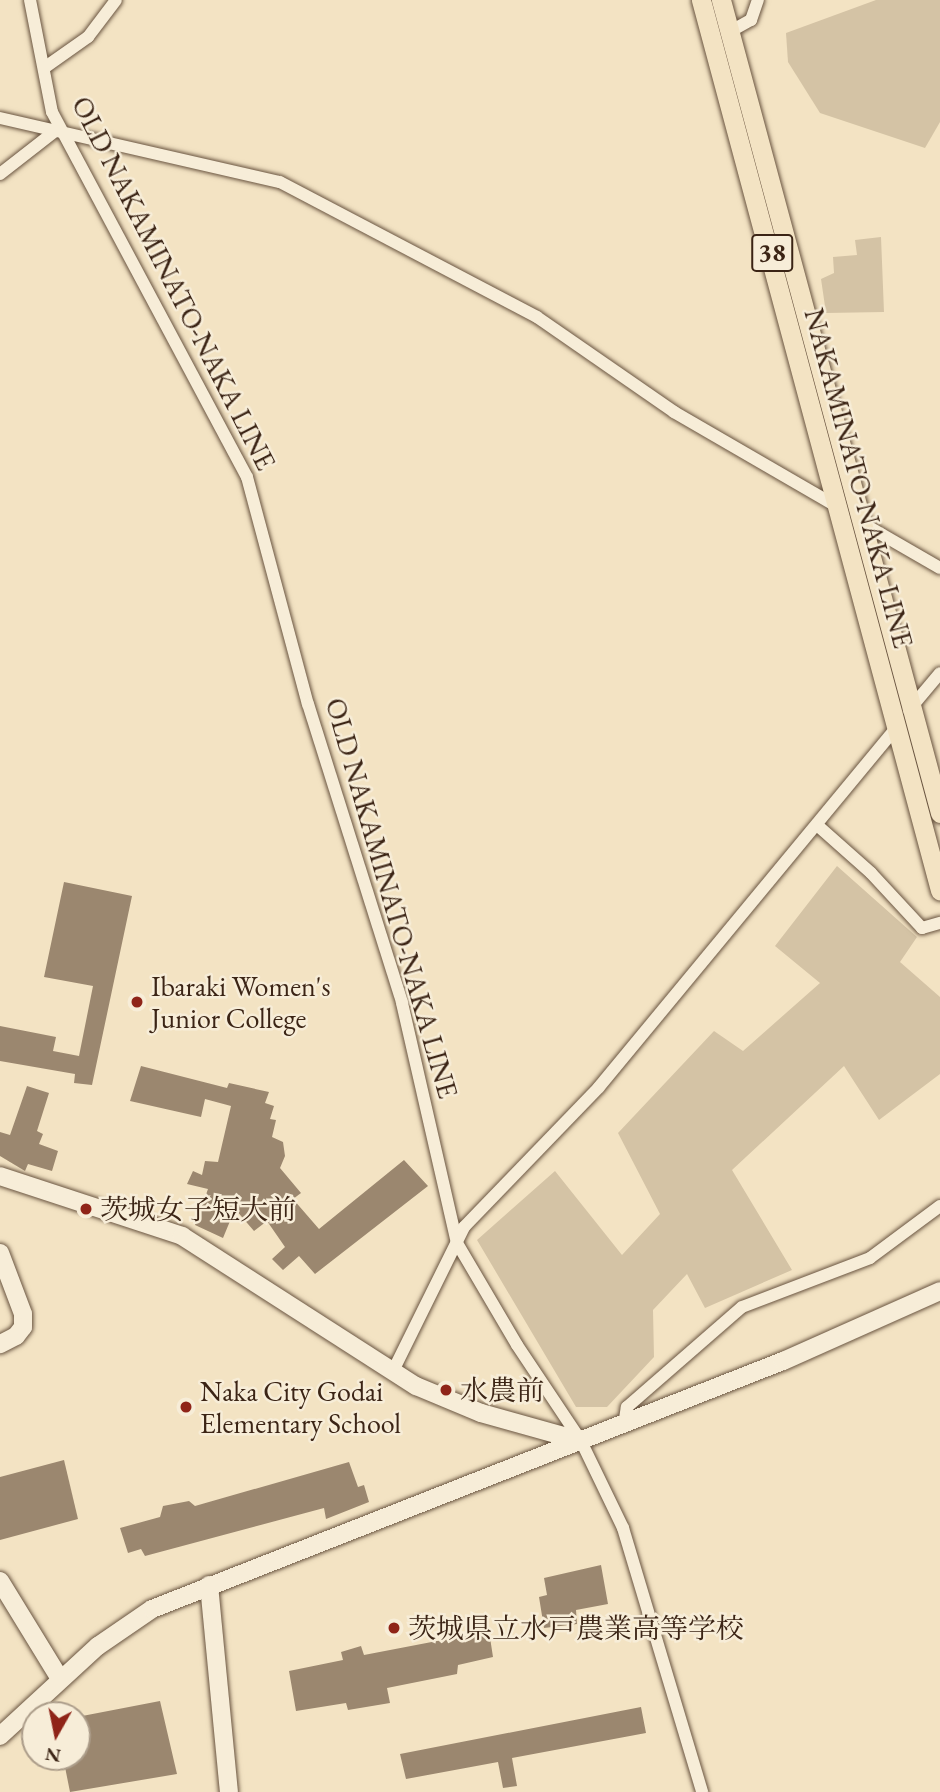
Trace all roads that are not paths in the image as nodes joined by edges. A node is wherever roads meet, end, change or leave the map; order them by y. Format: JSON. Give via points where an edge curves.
{"nodes":[{"id":1,"x":30,"y":0,"type":"edge"},
{"id":2,"x":116,"y":0,"type":"edge"},
{"id":3,"x":701,"y":0,"type":"edge"},
{"id":4,"x":721,"y":0,"type":"edge"},
{"id":5,"x":758,"y":0,"type":"edge"},
{"id":6,"x":731,"y":31,"type":"junction"},
{"id":7,"x":44,"y":68,"type":"junction"},
{"id":8,"x":0,"y":117,"type":"edge"},
{"id":9,"x":61,"y":132,"type":"junction"},
{"id":10,"x":0,"y":174,"type":"edge"},
{"id":11,"x":838,"y":508,"type":"junction"},
{"id":12,"x":866,"y":527,"type":"junction"},
{"id":13,"x":940,"y":568,"type":"edge"},
{"id":14,"x":940,"y":673,"type":"edge"},
{"id":15,"x":912,"y":706,"type":"junction"},
{"id":16,"x":896,"y":727,"type":"junction"},
{"id":17,"x":940,"y":813,"type":"edge"},
{"id":18,"x":817,"y":825,"type":"junction"},
{"id":19,"x":940,"y":890,"type":"edge"},
{"id":20,"x":940,"y":923,"type":"edge"},
{"id":21,"x":0,"y":1176,"type":"edge"},
{"id":22,"x":940,"y":1206,"type":"edge"},
{"id":23,"x":457,"y":1243,"type":"junction"},
{"id":24,"x":0,"y":1253,"type":"edge"},
{"id":25,"x":940,"y":1291,"type":"edge"},
{"id":26,"x":0,"y":1344,"type":"edge"},
{"id":27,"x":392,"y":1373,"type":"junction"},
{"id":28,"x":624,"y":1424,"type":"junction"},
{"id":29,"x":582,"y":1441,"type":"junction"},
{"id":30,"x":0,"y":1581,"type":"edge"},
{"id":31,"x":209,"y":1585,"type":"junction"},
{"id":32,"x":60,"y":1679,"type":"junction"},
{"id":33,"x":0,"y":1736,"type":"edge"},
{"id":34,"x":229,"y":1792,"type":"edge"},
{"id":35,"x":702,"y":1792,"type":"edge"}],
"edges":[{"from":1,"to":7,"type":"street","name":"OLD NAKAMINATO-NAKA LINE"},
{"from":2,"to":7,"type":"street","via":[[79,45]]},
{"from":3,"to":11,"type":"main road","name":"NAKAMINATO-NAKA LINE","number":"38"},
{"from":4,"to":6,"type":"main road","name":"NAKAMINATO-NAKA LINE","number":"38"},
{"from":5,"to":6,"type":"street","via":[[751,20]]},
{"from":6,"to":12,"type":"main road","name":"NAKAMINATO-NAKA LINE","number":"38"},
{"from":7,"to":9,"type":"street","name":"OLD NAKAMINATO-NAKA LINE","via":[[52,112]]},
{"from":8,"to":9,"type":"street"},
{"from":9,"to":10,"type":"street"},
{"from":9,"to":11,"type":"street","via":[[280,182],[537,317],[674,412]]},
{"from":9,"to":23,"type":"street","name":"OLD NAKAMINATO-NAKA LINE","via":[[247,477],[309,705],[402,1003]]},
{"from":11,"to":12,"type":"street"},
{"from":11,"to":16,"type":"main road","name":"NAKAMINATO-NAKA LINE","number":"38"},
{"from":12,"to":13,"type":"street"},
{"from":12,"to":15,"type":"main road","name":"NAKAMINATO-NAKA LINE","number":"38"},
{"from":14,"to":15,"type":"street"},
{"from":15,"to":16,"type":"street"},
{"from":15,"to":17,"type":"main road","name":"NAKAMINATO-NAKA LINE","number":"38"},
{"from":16,"to":18,"type":"street"},
{"from":16,"to":19,"type":"main road","name":"NAKAMINATO-NAKA LINE","number":"38"},
{"from":18,"to":20,"type":"street","via":[[871,873],[922,928]]},
{"from":18,"to":23,"type":"street","via":[[599,1087],[464,1227]]},
{"from":21,"to":27,"type":"street","via":[[182,1236]]},
{"from":22,"to":28,"type":"street","via":[[870,1258],[742,1307],[627,1406]]},
{"from":23,"to":27,"type":"street"},
{"from":23,"to":29,"type":"street","name":"OLD NAKAMINATO-NAKA LINE","via":[[517,1345]]},
{"from":24,"to":26,"type":"street","via":[[23,1314],[23,1327]]},
{"from":25,"to":28,"type":"street","via":[[850,1333]]},
{"from":27,"to":29,"type":"street","via":[[481,1413]]},
{"from":28,"to":29,"type":"street"},
{"from":29,"to":31,"type":"street"},
{"from":29,"to":35,"type":"street","name":"OLD NAKAMINATO-NAKA LINE","via":[[633,1552]]},
{"from":30,"to":32,"type":"street"},
{"from":31,"to":32,"type":"street","via":[[126,1625]]},
{"from":31,"to":34,"type":"street"},
{"from":32,"to":33,"type":"street"}]}
